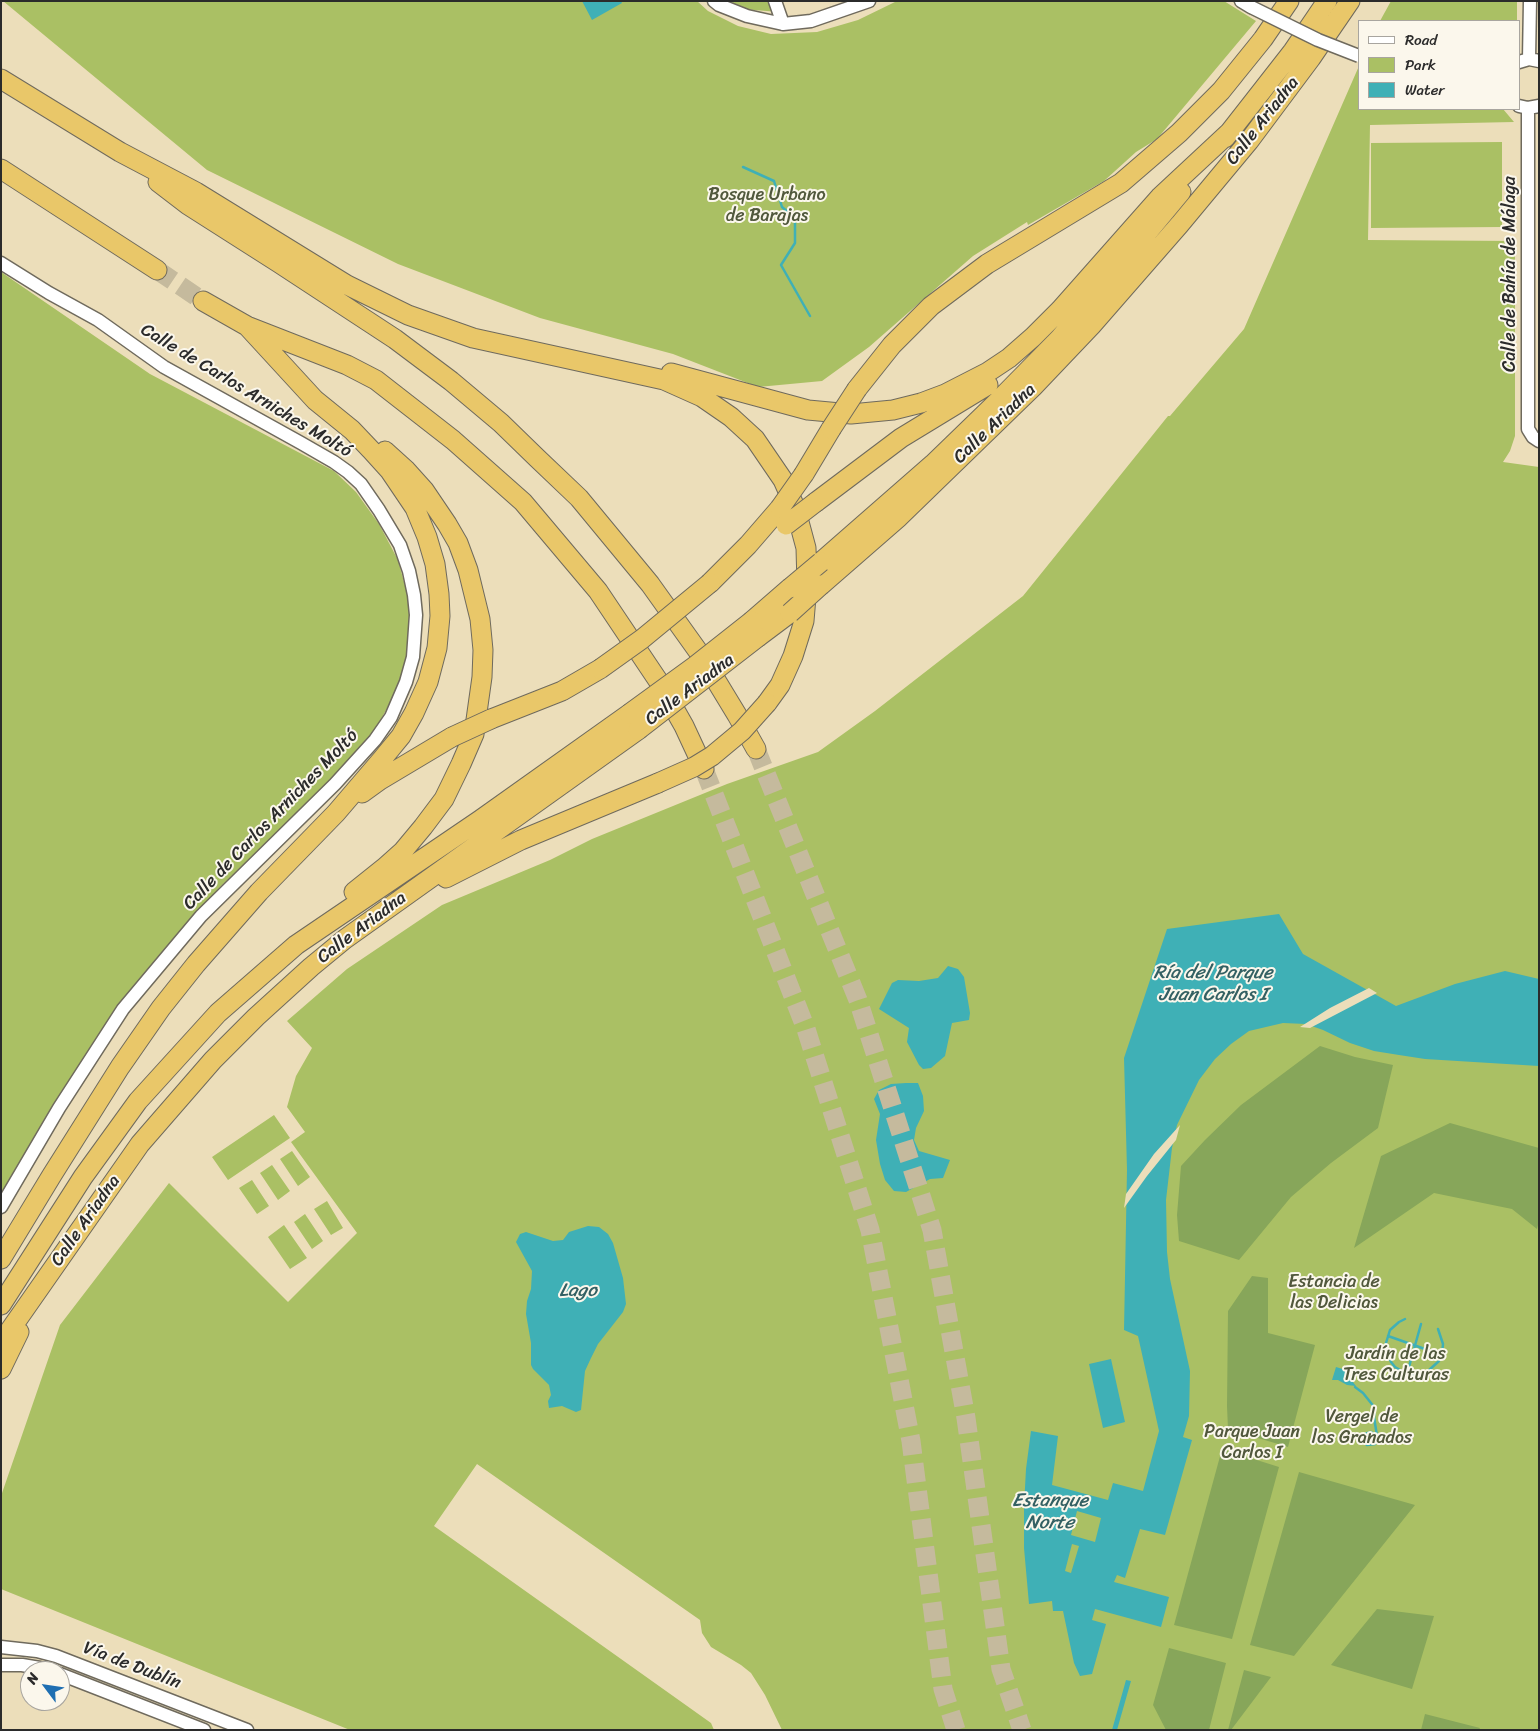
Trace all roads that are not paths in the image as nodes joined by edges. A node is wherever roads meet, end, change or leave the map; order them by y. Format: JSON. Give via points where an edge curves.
{"nodes":[{"id":1,"x":714,"y":1,"type":"edge"},
{"id":2,"x":775,"y":1,"type":"edge"},
{"id":3,"x":869,"y":1,"type":"edge"},
{"id":4,"x":1289,"y":1,"type":"edge"},
{"id":5,"x":1328,"y":1,"type":"edge"},
{"id":6,"x":1350,"y":1,"type":"edge"},
{"id":7,"x":1530,"y":1,"type":"edge"},
{"id":8,"x":1246,"y":4,"type":"edge"},
{"id":9,"x":783,"y":24,"type":"junction"},
{"id":10,"x":1358,"y":56,"type":"edge"},
{"id":11,"x":1529,"y":61,"type":"edge"},
{"id":12,"x":1,"y":79,"type":"edge"},
{"id":13,"x":1529,"y":107,"type":"edge"},
{"id":14,"x":1233,"y":129,"type":"junction"},
{"id":15,"x":120,"y":152,"type":"junction"},
{"id":16,"x":1,"y":170,"type":"edge"},
{"id":17,"x":1,"y":180,"type":"edge"},
{"id":18,"x":37,"y":194,"type":"junction"},
{"id":19,"x":1141,"y":240,"type":"junction"},
{"id":20,"x":1,"y":263,"type":"edge"},
{"id":21,"x":157,"y":270,"type":"tunnel mouth"},
{"id":22,"x":203,"y":300,"type":"tunnel mouth"},
{"id":23,"x":247,"y":326,"type":"junction"},
{"id":24,"x":538,"y":352,"type":"junction"},
{"id":25,"x":352,"y":430,"type":"junction"},
{"id":26,"x":1536,"y":439,"type":"edge"},
{"id":27,"x":783,"y":516,"type":"junction"},
{"id":28,"x":755,"y":629,"type":"junction"},
{"id":29,"x":633,"y":722,"type":"junction"},
{"id":30,"x":756,"y":749,"type":"tunnel mouth"},
{"id":31,"x":704,"y":769,"type":"tunnel mouth"},
{"id":32,"x":336,"y":812,"type":"junction"},
{"id":33,"x":384,"y":910,"type":"junction"},
{"id":34,"x":296,"y":945,"type":"junction"},
{"id":35,"x":52,"y":1174,"type":"junction"},
{"id":36,"x":1,"y":1207,"type":"edge"},
{"id":37,"x":1,"y":1237,"type":"edge"},
{"id":38,"x":1,"y":1259,"type":"edge"},
{"id":39,"x":47,"y":1275,"type":"junction"},
{"id":40,"x":1,"y":1305,"type":"edge"},
{"id":41,"x":1,"y":1343,"type":"edge"},
{"id":42,"x":1,"y":1369,"type":"edge"},
{"id":43,"x":1,"y":1647,"type":"edge"},
{"id":44,"x":1,"y":1665,"type":"edge"},
{"id":45,"x":20,"y":1665,"type":"edge"},
{"id":46,"x":70,"y":1678,"type":"edge"},
{"id":47,"x":204,"y":1730,"type":"edge"},
{"id":48,"x":247,"y":1730,"type":"edge"}],
"edges":[{"from":1,"to":9,"type":"street","via":[[747,16]]},
{"from":2,"to":9,"type":"street"},
{"from":3,"to":9,"type":"street","via":[[811,22]]},
{"from":4,"to":27,"type":"highway","bridge":true,"via":[[1221,91],[1179,133],[1121,183],[987,264],[931,306],[892,345],[856,389],[804,474]]},
{"from":5,"to":14,"type":"highway","name":"Calle Ariadna"},
{"from":6,"to":28,"type":"highway","name":"Calle Ariadna","bridge":true,"via":[[1249,141],[1091,326],[899,517],[790,613]]},
{"from":7,"to":11,"type":"street"},
{"from":8,"to":10,"type":"street","bridge":true,"via":[[1318,40]]},
{"from":12,"to":15,"type":"highway"},
{"from":13,"to":26,"type":"street","name":"Calle de Bahía de Málaga","via":[[1528,429]]},
{"from":14,"to":19,"type":"highway","name":"Calle Ariadna"},
{"from":14,"to":24,"type":"highway","via":[[1160,197],[1033,337],[981,376],[921,403],[893,410],[851,414],[808,410],[682,375],[619,362]]},
{"from":15,"to":24,"type":"highway","via":[[196,192],[347,284],[408,315],[473,338]]},
{"from":15,"to":30,"type":"highway","via":[[188,205],[395,340],[507,429],[579,498],[650,584],[700,654]]},
{"from":16,"to":18,"type":"highway"},
{"from":17,"to":18,"type":"highway"},
{"from":18,"to":21,"type":"highway"},
{"from":19,"to":27,"type":"highway","bridge":true,"via":[[1050,334],[1008,371],[901,438],[816,502]]},
{"from":19,"to":28,"type":"highway","name":"Calle Ariadna","bridge":true,"via":[[1065,332],[998,401],[932,464],[790,588]]},
{"from":20,"to":36,"type":"street","name":"Calle de Carlos Arniches Moltó","via":[[98,320],[164,367],[348,472],[380,510],[400,545],[410,576],[416,615],[413,657],[406,682],[391,716],[375,740],[201,916],[123,1009],[59,1108]]},
{"from":22,"to":23,"type":"highway"},
{"from":23,"to":25,"type":"highway","via":[[315,400]]},
{"from":23,"to":31,"type":"highway","via":[[347,365],[376,380],[453,440],[522,502],[604,599],[659,682]]},
{"from":24,"to":33,"type":"highway","bridge":true,"via":[[664,380],[702,397],[755,439],[783,480],[795,507],[806,548],[804,621],[780,685],[742,731],[712,756],[686,771],[521,840]]},
{"from":25,"to":32,"type":"highway","via":[[390,471],[415,508],[435,564],[440,616],[437,648],[428,682],[414,713],[401,736]]},
{"from":25,"to":34,"type":"highway","via":[[406,470],[436,506],[458,544],[480,619],[483,650],[481,687],[474,734],[444,798],[403,851],[318,920]]},
{"from":27,"to":32,"type":"highway","bridge":true,"via":[[710,583],[600,669],[562,691],[452,737],[380,780]]},
{"from":28,"to":29,"type":"highway","name":"Calle Ariadna","bridge":true},
{"from":29,"to":33,"type":"highway","name":"Calle Ariadna"},
{"from":29,"to":34,"type":"highway","name":"Calle Ariadna","via":[[480,820]]},
{"from":32,"to":35,"type":"highway","via":[[258,892],[173,993],[120,1067]]},
{"from":33,"to":39,"type":"highway","name":"Calle Ariadna","via":[[311,967],[213,1060],[140,1144]]},
{"from":34,"to":40,"type":"highway","name":"Calle Ariadna","via":[[218,1013],[138,1101],[83,1177]]},
{"from":35,"to":37,"type":"highway"},
{"from":35,"to":38,"type":"highway"},
{"from":39,"to":41,"type":"highway","name":"Calle Ariadna"},
{"from":39,"to":42,"type":"highway"},
{"from":43,"to":48,"type":"street","name":"Vía de Dublín","via":[[56,1656]]},
{"from":44,"to":45,"type":"street"},
{"from":46,"to":47,"type":"street","name":"Vía de Dublín"}]}
